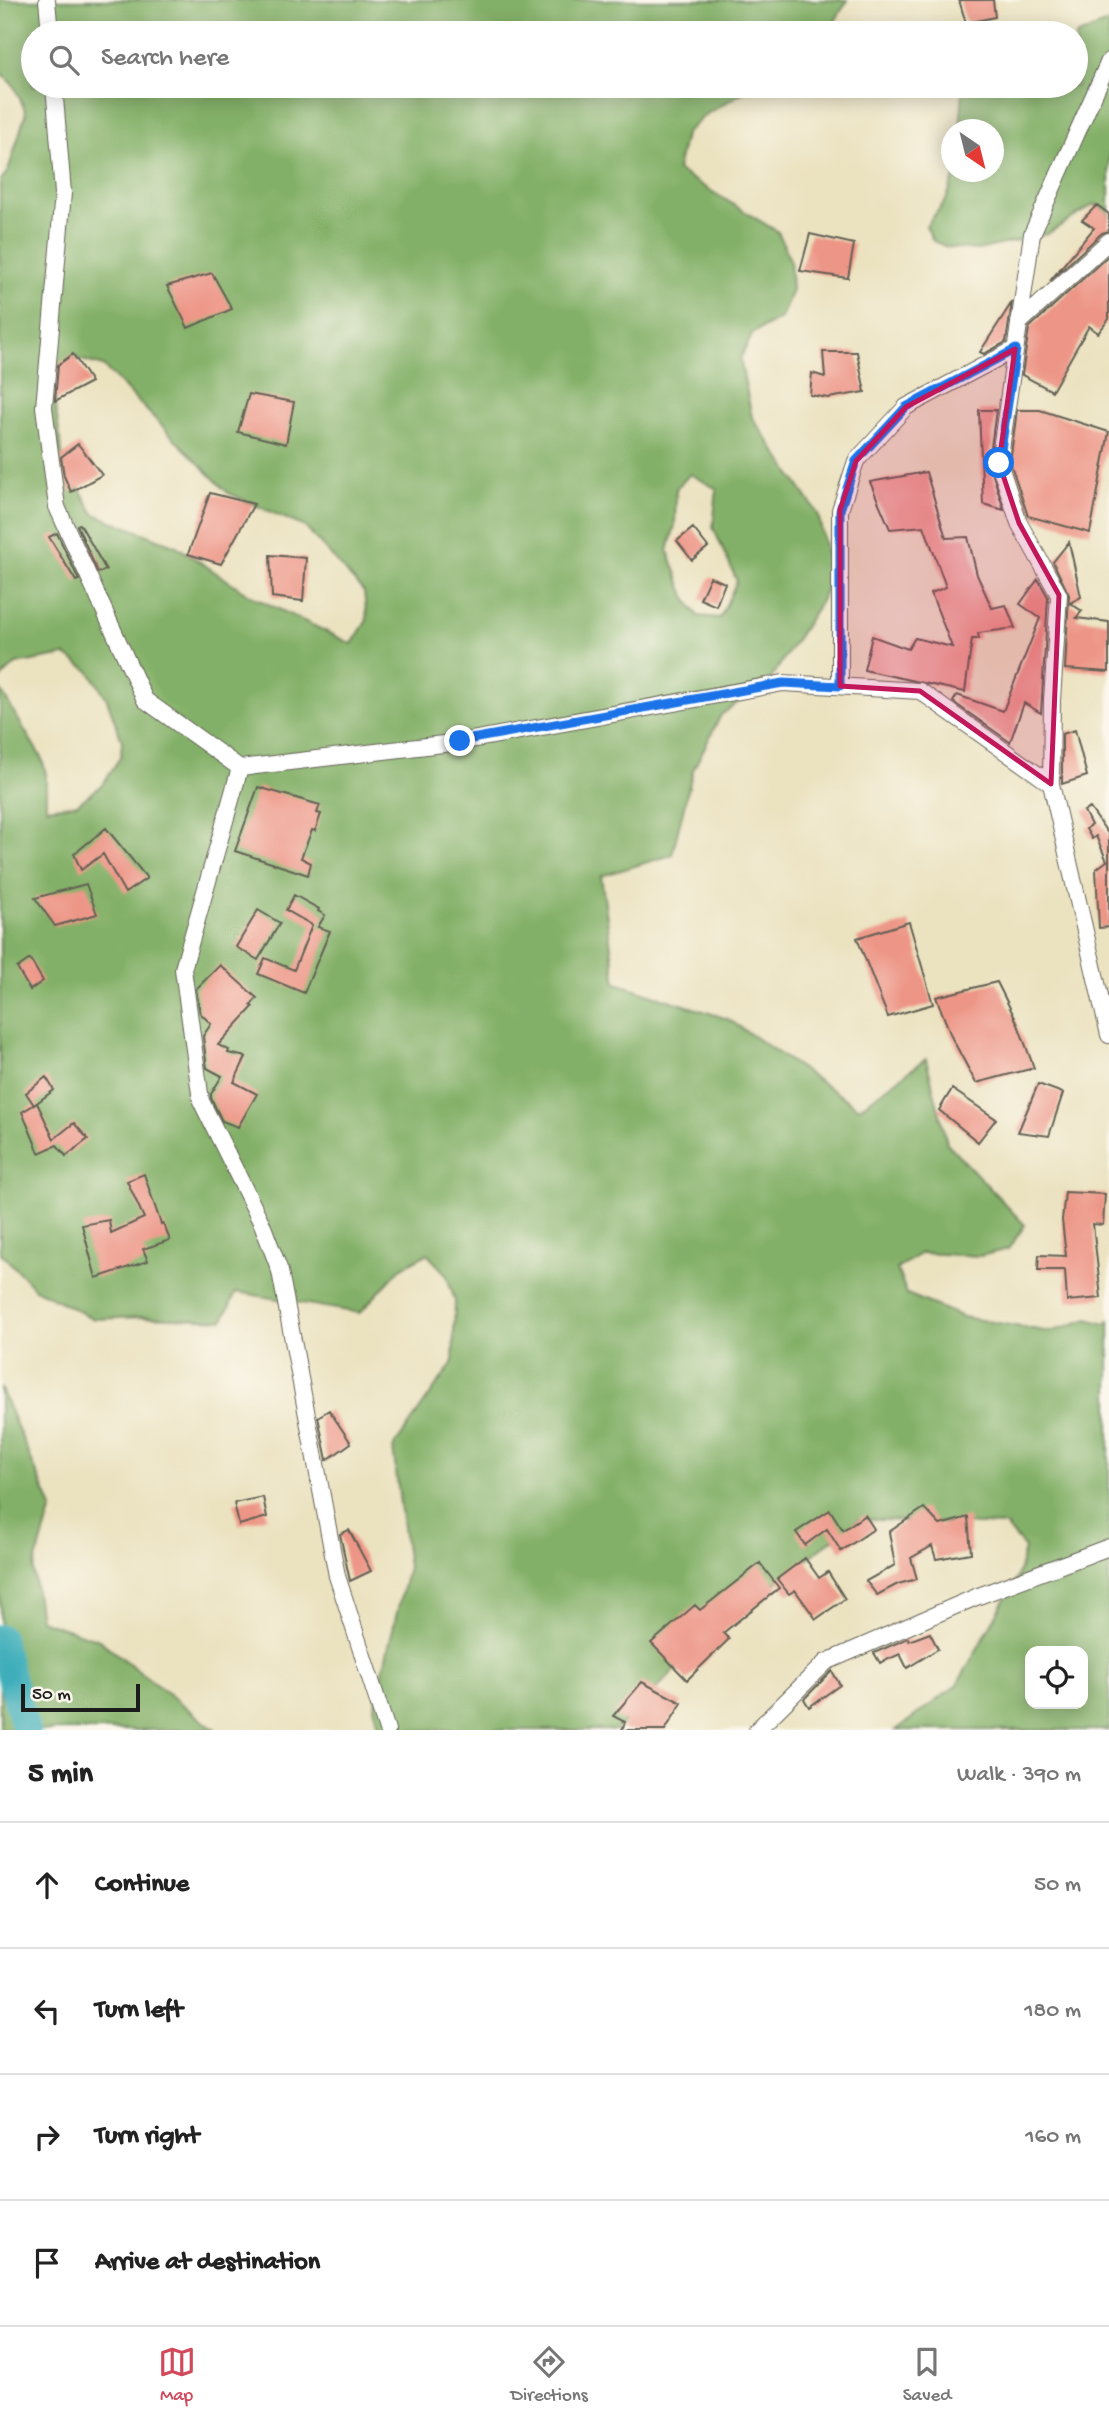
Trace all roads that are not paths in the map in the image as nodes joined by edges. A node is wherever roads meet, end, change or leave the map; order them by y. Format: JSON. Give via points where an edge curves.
{"nodes":[{"id":1,"x":47,"y":0,"type":"edge"},
{"id":2,"x":49,"y":21,"type":"edge"},
{"id":3,"x":1109,"y":61,"type":"edge"},
{"id":4,"x":55,"y":98,"type":"edge"},
{"id":5,"x":1109,"y":241,"type":"edge"},
{"id":6,"x":1019,"y":323,"type":"junction"},
{"id":7,"x":1016,"y":349,"type":"junction"},
{"id":8,"x":840,"y":686,"type":"junction"},
{"id":9,"x":240,"y":768,"type":"junction"},
{"id":10,"x":1051,"y":784,"type":"junction"},
{"id":11,"x":1109,"y":1035,"type":"edge"},
{"id":12,"x":1109,"y":1547,"type":"edge"},
{"id":13,"x":387,"y":1730,"type":"edge"},
{"id":14,"x":757,"y":1730,"type":"edge"}],
"edges":[{"from":1,"to":2,"type":"street"},
{"from":3,"to":6,"type":"street","via":[[1032,234]]},
{"from":4,"to":9,"type":"street","via":[[64,194],[44,407],[57,506],[145,700]]},
{"from":5,"to":6,"type":"street"},
{"from":6,"to":7,"type":"street"},
{"from":7,"to":8,"type":"street","via":[[906,407],[856,461],[840,510]]},
{"from":7,"to":10,"type":"street","via":[[999,463],[1018,523],[1059,595]]},
{"from":8,"to":9,"type":"street","via":[[783,683],[460,741]]},
{"from":8,"to":10,"type":"street","via":[[920,691]]},
{"from":9,"to":13,"type":"street","via":[[183,969],[201,1101],[280,1271],[338,1576]]},
{"from":10,"to":11,"type":"street"},
{"from":12,"to":14,"type":"street","via":[[976,1597],[826,1662]]}]}
